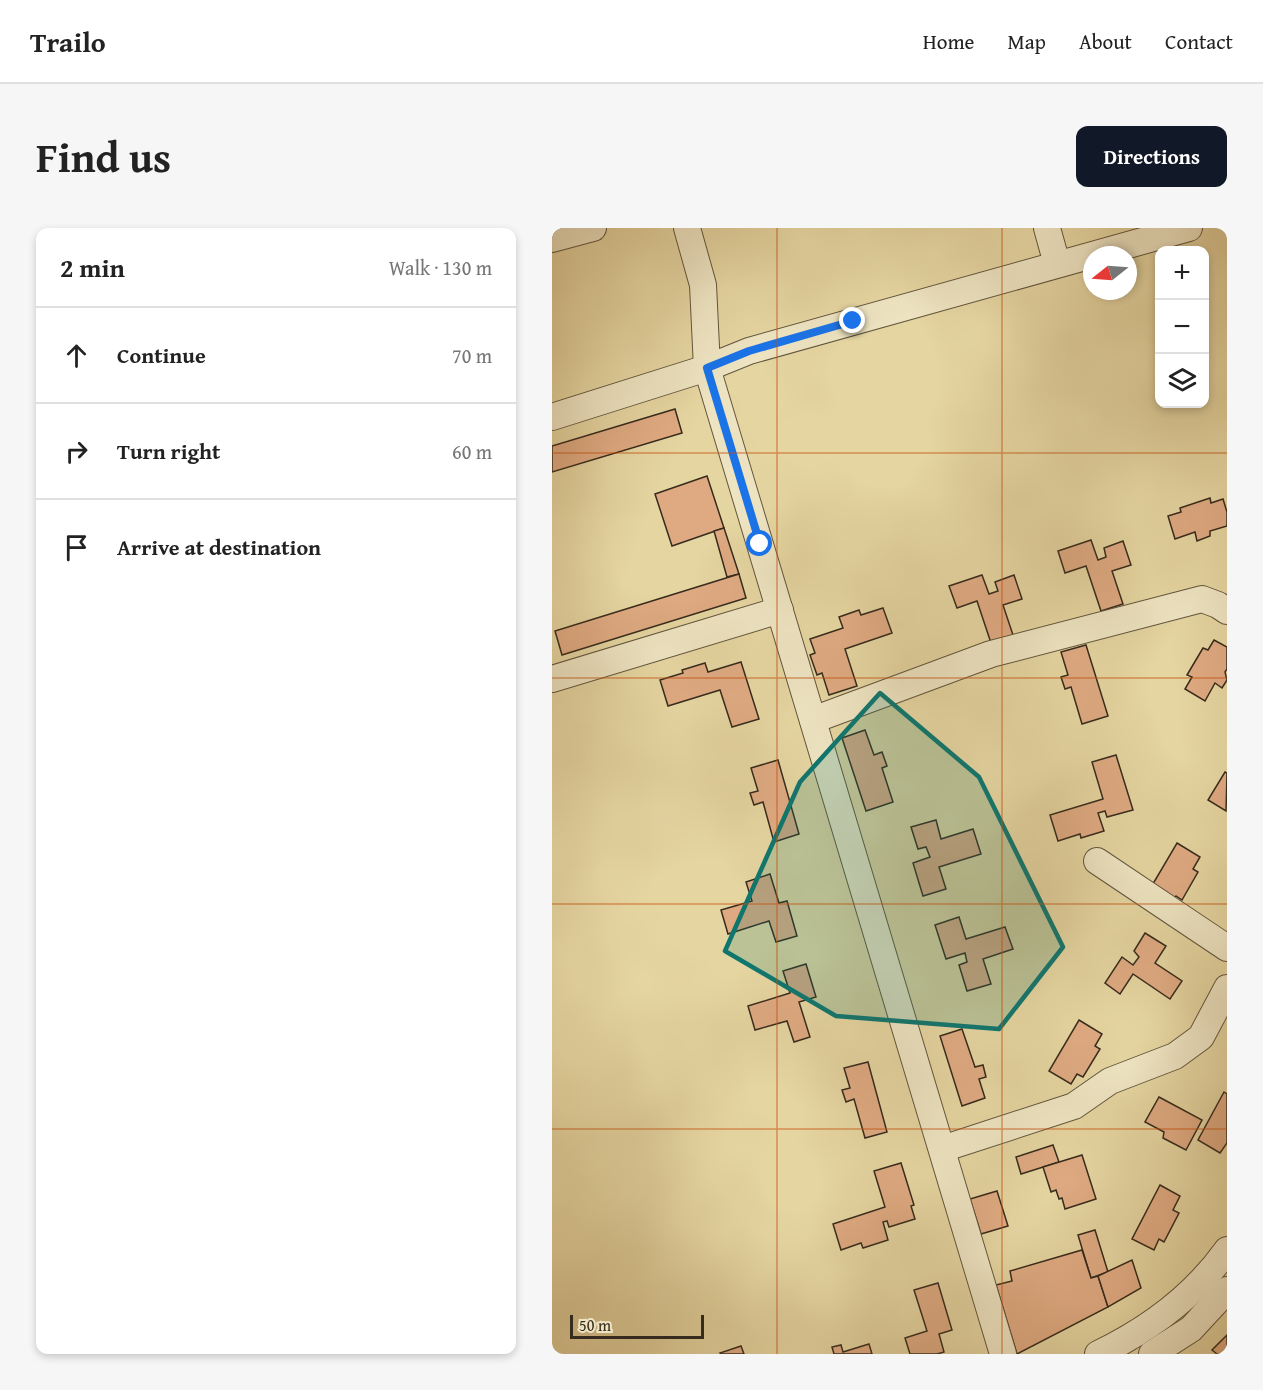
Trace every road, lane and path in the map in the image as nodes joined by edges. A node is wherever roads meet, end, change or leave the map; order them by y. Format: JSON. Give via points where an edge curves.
{"nodes":[{"id":1,"x":593,"y":228,"type":"edge"},
{"id":2,"x":687,"y":228,"type":"edge"},
{"id":3,"x":1047,"y":228,"type":"edge"},
{"id":4,"x":1189,"y":228,"type":"edge"},
{"id":5,"x":552,"y":239,"type":"edge"},
{"id":6,"x":1057,"y":264,"type":"junction"},
{"id":7,"x":707,"y":368,"type":"junction"},
{"id":8,"x":552,"y":417,"type":"edge"},
{"id":9,"x":780,"y":610,"type":"junction"},
{"id":10,"x":1227,"y":611,"type":"edge"},
{"id":11,"x":552,"y":679,"type":"edge"},
{"id":12,"x":813,"y":720,"type":"junction"},
{"id":13,"x":1097,"y":861,"type":"dead end"},
{"id":14,"x":1227,"y":948,"type":"edge"},
{"id":15,"x":1227,"y":988,"type":"edge"},
{"id":16,"x":942,"y":1149,"type":"junction"},
{"id":17,"x":1224,"y":1261,"type":"edge"},
{"id":18,"x":1227,"y":1290,"type":"edge"},
{"id":19,"x":1003,"y":1354,"type":"edge"},
{"id":20,"x":1098,"y":1354,"type":"edge"},
{"id":21,"x":1152,"y":1354,"type":"edge"}],
"edges":[{"from":1,"to":5,"type":"street"},
{"from":2,"to":7,"type":"street","via":[[703,285]]},
{"from":3,"to":6,"type":"street"},
{"from":4,"to":6,"type":"street"},
{"from":6,"to":7,"type":"street","via":[[760,348]]},
{"from":7,"to":8,"type":"street"},
{"from":7,"to":9,"type":"street"},
{"from":9,"to":11,"type":"street"},
{"from":9,"to":12,"type":"street"},
{"from":10,"to":12,"type":"street","via":[[1202,599],[1100,625],[991,654]]},
{"from":12,"to":16,"type":"street"},
{"from":13,"to":14,"type":"street"},
{"from":15,"to":16,"type":"street","via":[[1201,1037],[1175,1056],[1110,1081],[1074,1106]]},
{"from":16,"to":19,"type":"street"},
{"from":17,"to":20,"type":"street","via":[[1166,1314]]},
{"from":18,"to":21,"type":"street","via":[[1191,1329]]}]}
